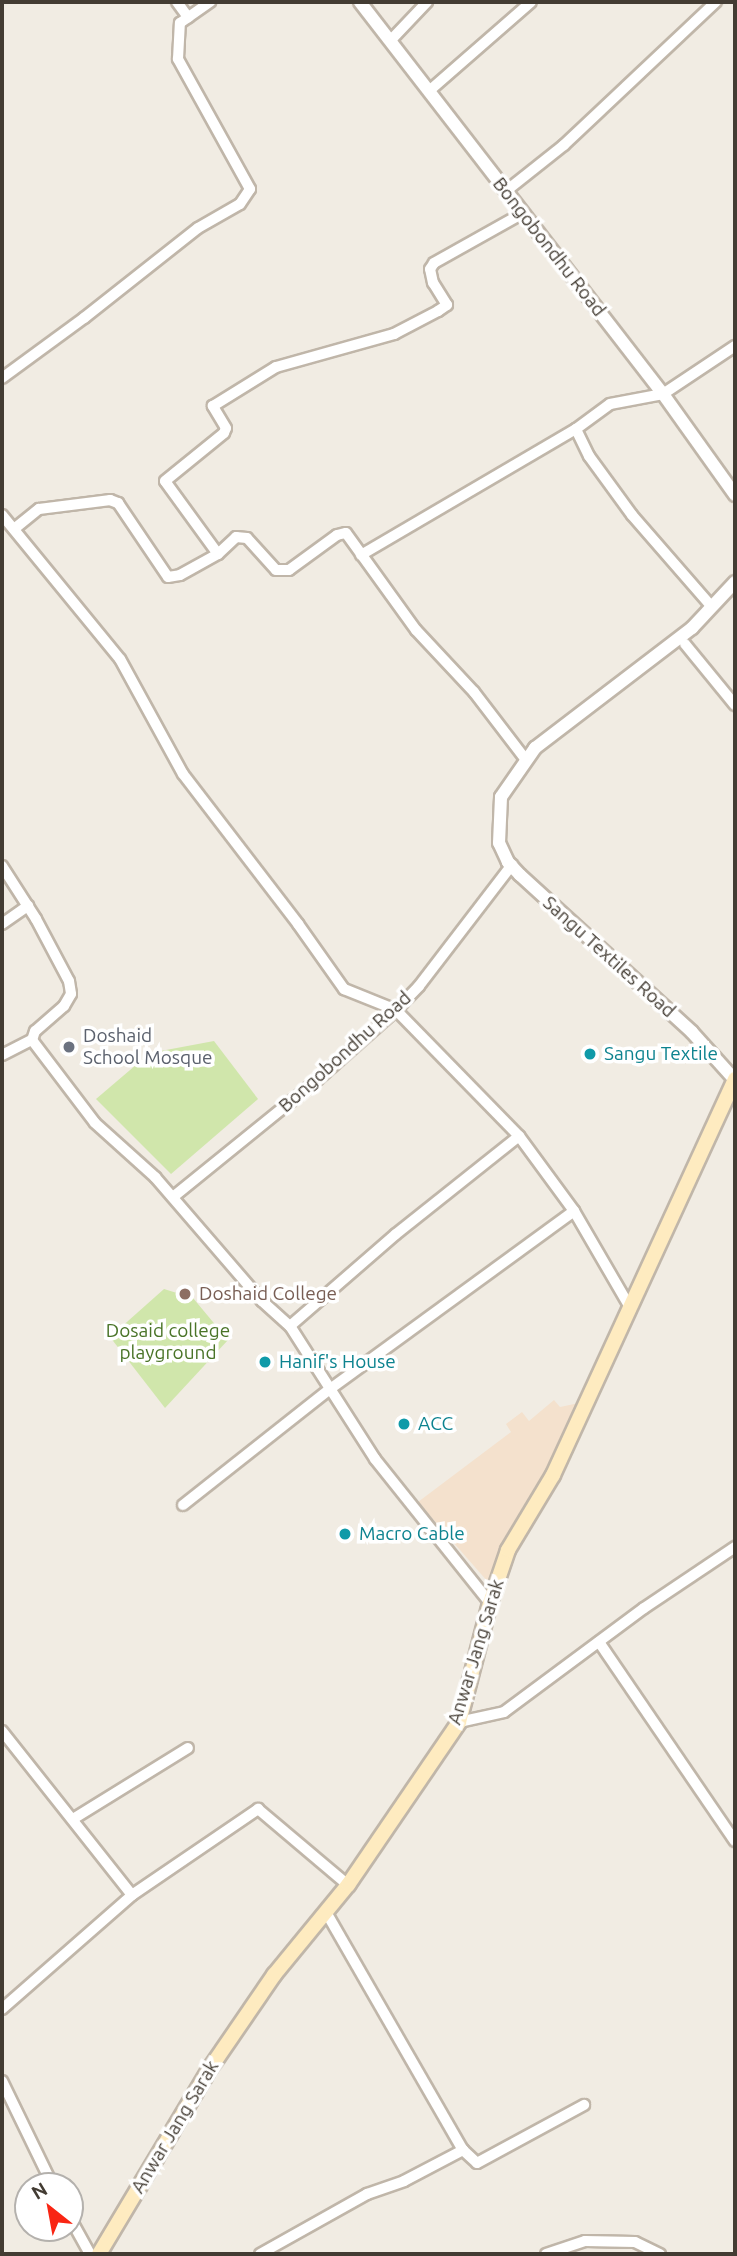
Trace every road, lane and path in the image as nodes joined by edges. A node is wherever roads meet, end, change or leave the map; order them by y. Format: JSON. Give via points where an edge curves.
{"nodes":[{"id":1,"x":177,"y":2,"type":"edge"},
{"id":2,"x":210,"y":2,"type":"edge"},
{"id":3,"x":427,"y":2,"type":"edge"},
{"id":4,"x":531,"y":2,"type":"edge"},
{"id":5,"x":716,"y":2,"type":"edge"},
{"id":6,"x":364,"y":3,"type":"edge"},
{"id":7,"x":188,"y":17,"type":"junction"},
{"id":8,"x":390,"y":41,"type":"junction"},
{"id":9,"x":429,"y":91,"type":"junction"},
{"id":10,"x":506,"y":191,"type":"junction"},
{"id":11,"x":523,"y":214,"type":"junction"},
{"id":12,"x":735,"y":346,"type":"edge"},
{"id":13,"x":2,"y":378,"type":"edge"},
{"id":14,"x":663,"y":394,"type":"junction"},
{"id":15,"x":576,"y":429,"type":"junction"},
{"id":16,"x":735,"y":495,"type":"edge"},
{"id":17,"x":2,"y":515,"type":"edge"},
{"id":18,"x":14,"y":529,"type":"junction"},
{"id":19,"x":218,"y":554,"type":"junction"},
{"id":20,"x":361,"y":555,"type":"junction"},
{"id":21,"x":735,"y":582,"type":"edge"},
{"id":22,"x":712,"y":607,"type":"junction"},
{"id":23,"x":685,"y":645,"type":"dead end"},
{"id":24,"x":735,"y":705,"type":"edge"},
{"id":25,"x":526,"y":760,"type":"junction"},
{"id":26,"x":512,"y":865,"type":"junction"},
{"id":27,"x":2,"y":866,"type":"edge"},
{"id":28,"x":27,"y":906,"type":"junction"},
{"id":29,"x":2,"y":924,"type":"edge"},
{"id":30,"x":396,"y":1010,"type":"junction"},
{"id":31,"x":32,"y":1040,"type":"junction"},
{"id":32,"x":2,"y":1055,"type":"edge"},
{"id":33,"x":735,"y":1080,"type":"edge"},
{"id":34,"x":519,"y":1136,"type":"junction"},
{"id":35,"x":173,"y":1197,"type":"junction"},
{"id":36,"x":574,"y":1211,"type":"junction"},
{"id":37,"x":631,"y":1310,"type":"junction"},
{"id":38,"x":290,"y":1326,"type":"junction"},
{"id":39,"x":330,"y":1389,"type":"junction"},
{"id":40,"x":183,"y":1505,"type":"dead end"},
{"id":41,"x":735,"y":1546,"type":"edge"},
{"id":42,"x":490,"y":1603,"type":"junction"},
{"id":43,"x":599,"y":1642,"type":"junction"},
{"id":44,"x":459,"y":1722,"type":"junction"},
{"id":45,"x":2,"y":1731,"type":"edge"},
{"id":46,"x":188,"y":1748,"type":"dead end"},
{"id":47,"x":73,"y":1819,"type":"junction"},
{"id":48,"x":735,"y":1841,"type":"edge"},
{"id":49,"x":348,"y":1885,"type":"junction"},
{"id":50,"x":132,"y":1895,"type":"junction"},
{"id":51,"x":326,"y":1912,"type":"junction"},
{"id":52,"x":2,"y":2009,"type":"edge"},
{"id":53,"x":2,"y":2081,"type":"edge"},
{"id":54,"x":584,"y":2105,"type":"dead end"},
{"id":55,"x":463,"y":2150,"type":"junction"},
{"id":56,"x":46,"y":2172,"type":"edge"},
{"id":57,"x":99,"y":2254,"type":"edge"},
{"id":58,"x":260,"y":2254,"type":"edge"},
{"id":59,"x":546,"y":2254,"type":"edge"},
{"id":60,"x":660,"y":2254,"type":"edge"}],
"edges":[{"from":1,"to":7,"type":"street"},
{"from":2,"to":7,"type":"street"},
{"from":3,"to":8,"type":"street"},
{"from":4,"to":9,"type":"street"},
{"from":5,"to":10,"type":"street","via":[[564,145]]},
{"from":6,"to":8,"type":"street","name":"Bongobondhu Road"},
{"from":7,"to":13,"type":"street","via":[[180,23],[178,59],[250,189],[240,204],[198,228]]},
{"from":8,"to":9,"type":"street","name":"Bongobondhu Road"},
{"from":9,"to":10,"type":"street","name":"Bongobondhu Road"},
{"from":10,"to":11,"type":"street","name":"Bongobondhu Road"},
{"from":11,"to":14,"type":"street","name":"Bongobondhu Road"},
{"from":11,"to":19,"type":"street","via":[[434,263],[430,269],[433,283],[447,304],[438,311],[394,334],[276,367],[213,406],[226,428],[224,433],[165,481]]},
{"from":12,"to":14,"type":"street"},
{"from":14,"to":15,"type":"street","via":[[610,404]]},
{"from":14,"to":16,"type":"street","name":"Bongobondhu Road"},
{"from":15,"to":20,"type":"street"},
{"from":15,"to":22,"type":"street","via":[[589,456],[632,515]]},
{"from":17,"to":18,"type":"street"},
{"from":18,"to":19,"type":"street","via":[[39,509],[110,500],[118,503],[168,577]]},
{"from":18,"to":30,"type":"street","via":[[120,659],[183,774],[344,989]]},
{"from":19,"to":20,"type":"street","via":[[236,537],[247,538],[276,570],[289,570],[346,533]]},
{"from":20,"to":25,"type":"street","via":[[415,630],[474,692]]},
{"from":21,"to":22,"type":"street"},
{"from":22,"to":25,"type":"street","via":[[692,628],[535,748]]},
{"from":23,"to":24,"type":"street"},
{"from":25,"to":26,"type":"street","via":[[501,797],[499,843]]},
{"from":26,"to":30,"type":"street","name":"Bongobondhu Road"},
{"from":26,"to":33,"type":"street","name":"Sangu Textiles Road","via":[[692,1032]]},
{"from":27,"to":28,"type":"street"},
{"from":28,"to":29,"type":"street"},
{"from":28,"to":31,"type":"street","via":[[69,981],[71,994],[35,1031]]},
{"from":30,"to":34,"type":"street"},
{"from":30,"to":35,"type":"street","name":"Bongobondhu Road"},
{"from":31,"to":32,"type":"street"},
{"from":31,"to":35,"type":"street","via":[[95,1124]]},
{"from":33,"to":37,"type":"main road","name":"Anwar Jang Sarak"},
{"from":34,"to":36,"type":"street"},
{"from":34,"to":38,"type":"street"},
{"from":35,"to":38,"type":"street"},
{"from":36,"to":37,"type":"street"},
{"from":36,"to":39,"type":"street"},
{"from":37,"to":42,"type":"main road","name":"Anwar Jang Sarak","via":[[553,1475],[508,1550]]},
{"from":38,"to":39,"type":"street"},
{"from":39,"to":40,"type":"street"},
{"from":39,"to":42,"type":"street","via":[[404,1497]]},
{"from":41,"to":43,"type":"street"},
{"from":42,"to":44,"type":"main road","name":"Anwar Jang Sarak"},
{"from":43,"to":44,"type":"street","via":[[504,1712]]},
{"from":43,"to":48,"type":"street"},
{"from":44,"to":49,"type":"main road","name":"Anwar Jang Sarak"},
{"from":45,"to":47,"type":"street"},
{"from":46,"to":47,"type":"street"},
{"from":47,"to":50,"type":"street"},
{"from":49,"to":50,"type":"street","via":[[258,1809]]},
{"from":49,"to":51,"type":"main road","name":"Anwar Jang Sarak"},
{"from":50,"to":52,"type":"street"},
{"from":51,"to":55,"type":"street"},
{"from":51,"to":57,"type":"main road","name":"Anwar Jang Sarak","via":[[274,1975],[211,2067]]},
{"from":53,"to":56,"type":"street"},
{"from":54,"to":55,"type":"street","via":[[477,2163]]},
{"from":55,"to":58,"type":"street","via":[[367,2194]]},
{"from":59,"to":60,"type":"street","via":[[585,2241],[635,2242]]}]}
